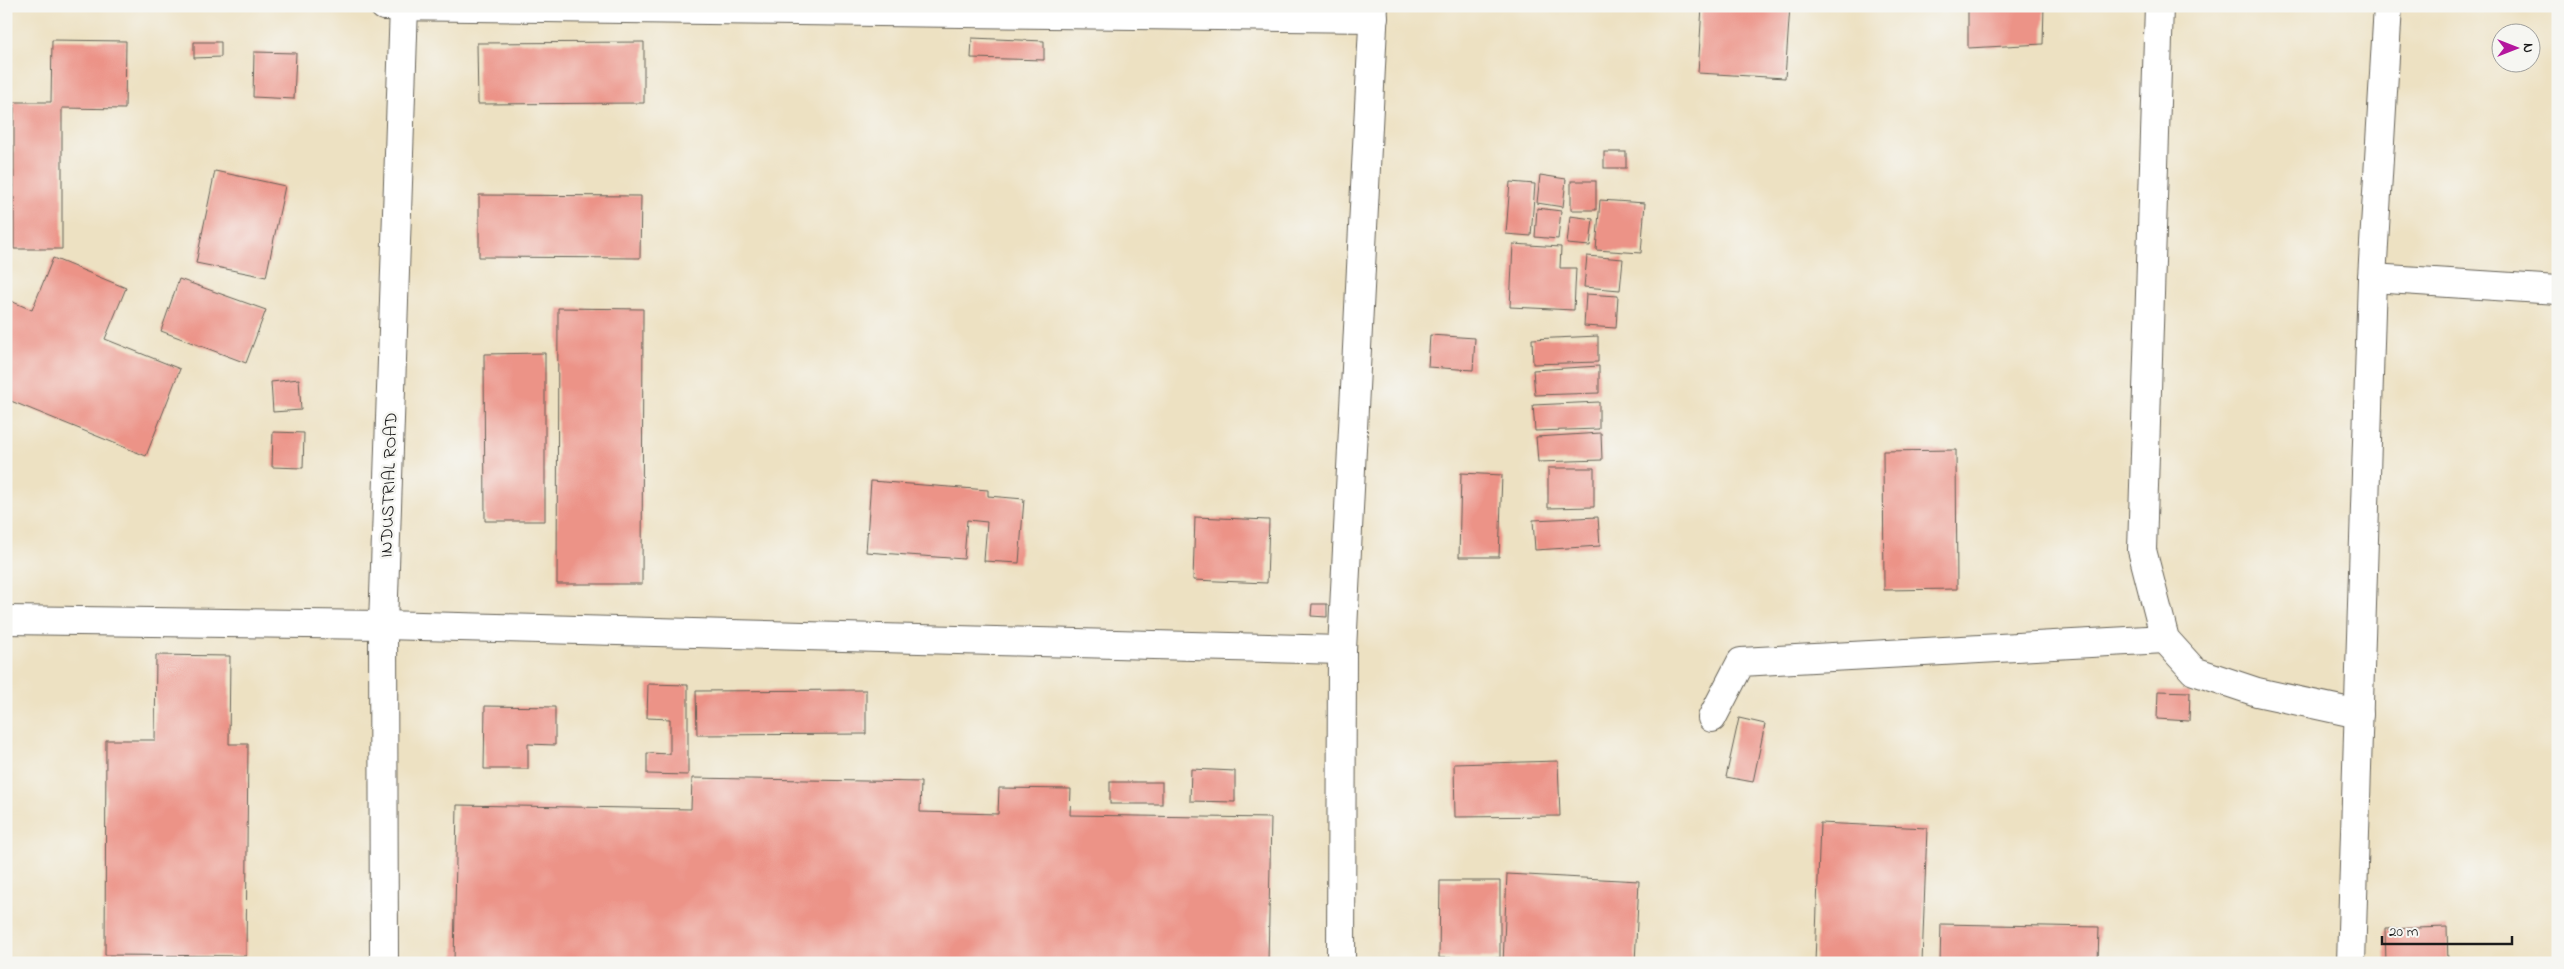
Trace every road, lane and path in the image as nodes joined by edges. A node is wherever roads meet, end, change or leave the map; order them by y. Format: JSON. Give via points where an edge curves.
{"nodes":[{"id":1,"x":384,"y":6,"type":"edge"},
{"id":2,"x":404,"y":6,"type":"edge"},
{"id":3,"x":2159,"y":6,"type":"edge"},
{"id":4,"x":2388,"y":6,"type":"edge"},
{"id":5,"x":529,"y":8,"type":"edge"},
{"id":6,"x":1374,"y":12,"type":"edge"},
{"id":7,"x":2372,"y":278,"type":"junction"},
{"id":8,"x":2558,"y":290,"type":"edge"},
{"id":9,"x":6,"y":620,"type":"edge"},
{"id":10,"x":383,"y":625,"type":"junction"},
{"id":11,"x":2165,"y":639,"type":"junction"},
{"id":12,"x":1342,"y":650,"type":"junction"},
{"id":13,"x":2359,"y":714,"type":"junction"},
{"id":14,"x":1712,"y":718,"type":"dead end"},
{"id":15,"x":384,"y":963,"type":"edge"},
{"id":16,"x":1341,"y":963,"type":"edge"},
{"id":17,"x":2351,"y":963,"type":"edge"}],
"edges":[{"from":1,"to":2,"type":"lane"},
{"from":2,"to":5,"type":"lane"},
{"from":2,"to":10,"type":"lane","name":"INDUSTRIAL ROAD"},
{"from":3,"to":11,"type":"lane","via":[[2142,550]]},
{"from":4,"to":7,"type":"lane"},
{"from":5,"to":6,"type":"lane"},
{"from":6,"to":12,"type":"lane"},
{"from":7,"to":8,"type":"lane"},
{"from":7,"to":13,"type":"lane"},
{"from":9,"to":10,"type":"lane"},
{"from":10,"to":12,"type":"lane"},
{"from":10,"to":15,"type":"lane","name":"INDUSTRIAL ROAD"},
{"from":11,"to":13,"type":"lane","via":[[2194,671],[2257,692]]},
{"from":11,"to":14,"type":"lane","via":[[1741,662]]},
{"from":12,"to":16,"type":"lane"},
{"from":13,"to":17,"type":"lane"}]}
